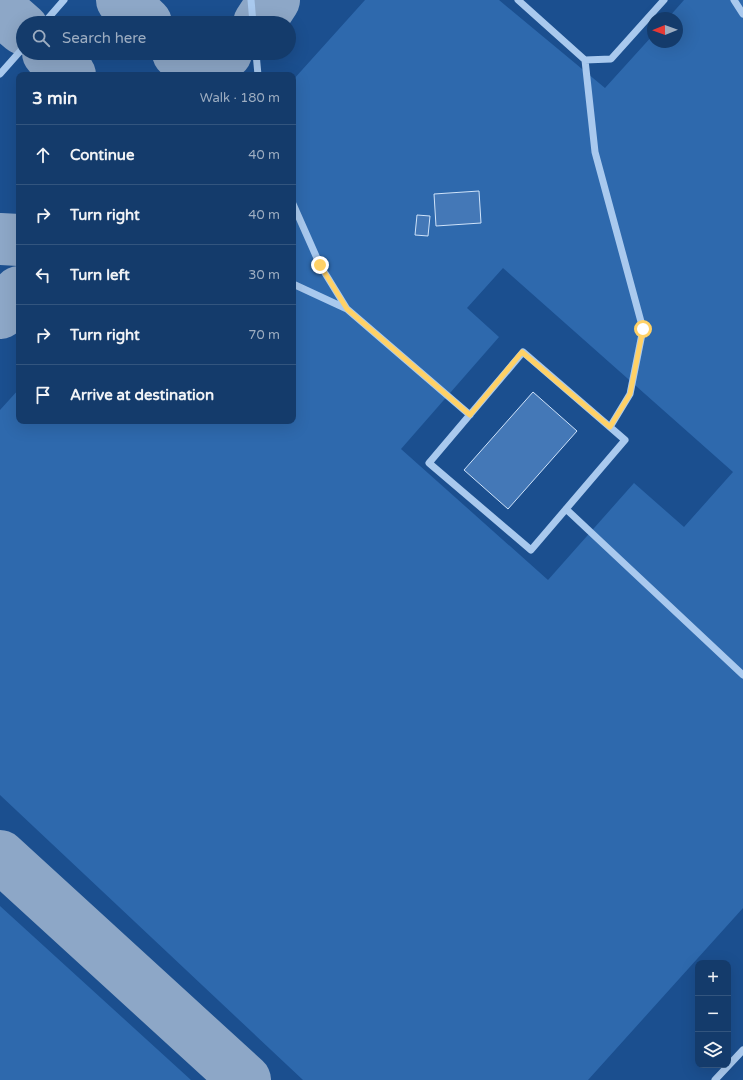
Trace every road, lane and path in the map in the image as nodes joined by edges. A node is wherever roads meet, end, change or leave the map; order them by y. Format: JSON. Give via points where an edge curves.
{"nodes":[{"id":1,"x":64,"y":0,"type":"edge"},
{"id":2,"x":251,"y":0,"type":"edge"},
{"id":3,"x":518,"y":0,"type":"edge"},
{"id":4,"x":664,"y":0,"type":"edge"},
{"id":5,"x":734,"y":0,"type":"edge"},
{"id":6,"x":743,"y":14,"type":"edge"},
{"id":7,"x":50,"y":16,"type":"edge"},
{"id":8,"x":252,"y":16,"type":"edge"},
{"id":9,"x":16,"y":56,"type":"edge"},
{"id":10,"x":257,"y":60,"type":"edge"},
{"id":11,"x":585,"y":60,"type":"junction"},
{"id":12,"x":258,"y":72,"type":"edge"},
{"id":13,"x":0,"y":74,"type":"edge"},
{"id":14,"x":296,"y":211,"type":"edge"},
{"id":15,"x":296,"y":285,"type":"edge"},
{"id":16,"x":347,"y":309,"type":"junction"},
{"id":17,"x":470,"y":415,"type":"junction"},
{"id":18,"x":610,"y":427,"type":"junction"},
{"id":19,"x":566,"y":510,"type":"junction"},
{"id":20,"x":743,"y":676,"type":"edge"},
{"id":21,"x":743,"y":1050,"type":"edge"},
{"id":22,"x":715,"y":1080,"type":"edge"}],
"edges":[{"from":1,"to":7,"type":"lane"},
{"from":2,"to":8,"type":"lane"},
{"from":3,"to":11,"type":"lane"},
{"from":4,"to":11,"type":"lane","via":[[611,59]]},
{"from":5,"to":6,"type":"lane"},
{"from":9,"to":13,"type":"lane"},
{"from":10,"to":12,"type":"lane"},
{"from":11,"to":18,"type":"lane","via":[[595,152],[643,329],[630,394]]},
{"from":14,"to":16,"type":"lane","via":[[320,265]]},
{"from":15,"to":16,"type":"lane"},
{"from":16,"to":17,"type":"lane"},
{"from":17,"to":18,"type":"lane","via":[[522,352]]},
{"from":17,"to":19,"type":"lane","via":[[429,463],[531,550]]},
{"from":18,"to":19,"type":"lane","via":[[625,440]]},
{"from":19,"to":20,"type":"lane"},
{"from":21,"to":22,"type":"lane"}]}
